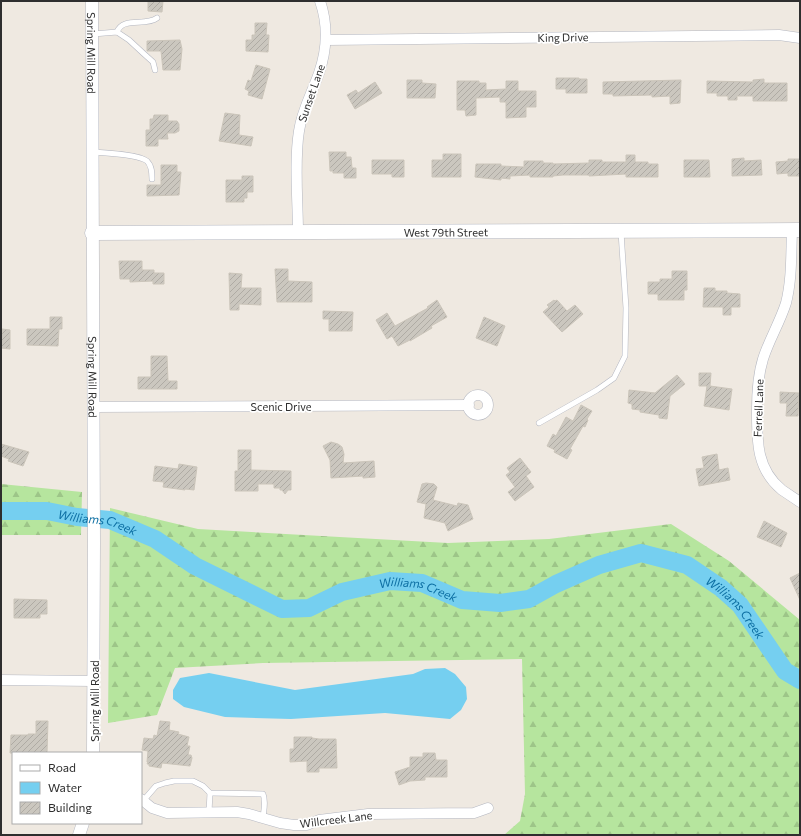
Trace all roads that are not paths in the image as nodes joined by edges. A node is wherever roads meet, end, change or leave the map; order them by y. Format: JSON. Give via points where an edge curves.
{"nodes":[{"id":1,"x":92,"y":1,"type":"edge"},
{"id":2,"x":320,"y":1,"type":"edge"},
{"id":3,"x":157,"y":18,"type":"dead end"},
{"id":4,"x":117,"y":32,"type":"junction"},
{"id":5,"x":92,"y":34,"type":"junction"},
{"id":6,"x":800,"y":38,"type":"edge"},
{"id":7,"x":326,"y":40,"type":"junction"},
{"id":8,"x":155,"y":70,"type":"dead end"},
{"id":9,"x":92,"y":152,"type":"junction"},
{"id":10,"x":152,"y":179,"type":"dead end"},
{"id":11,"x":796,"y":230,"type":"edge"},
{"id":12,"x":621,"y":231,"type":"junction"},
{"id":13,"x":92,"y":233,"type":"junction"},
{"id":14,"x":298,"y":233,"type":"junction"},
{"id":15,"x":469,"y":406,"type":"dead end"},
{"id":16,"x":93,"y":407,"type":"junction"},
{"id":17,"x":539,"y":423,"type":"dead end"},
{"id":18,"x":800,"y":502,"type":"edge"},
{"id":19,"x":1,"y":680,"type":"edge"},
{"id":20,"x":94,"y":681,"type":"junction"},
{"id":21,"x":93,"y":752,"type":"edge"},
{"id":22,"x":210,"y":793,"type":"junction"},
{"id":23,"x":142,"y":800,"type":"edge"},
{"id":24,"x":488,"y":808,"type":"dead end"},
{"id":25,"x":209,"y":812,"type":"junction"},
{"id":26,"x":263,"y":818,"type":"junction"},
{"id":27,"x":83,"y":824,"type":"edge"},
{"id":28,"x":79,"y":835,"type":"edge"}],
"edges":[{"from":1,"to":5,"type":"street","name":"Spring Mill Road"},
{"from":2,"to":7,"type":"street","name":"Sunset Lane"},
{"from":3,"to":4,"type":"lane","via":[[140,23],[124,23]]},
{"from":4,"to":5,"type":"lane"},
{"from":4,"to":8,"type":"lane","via":[[153,62]]},
{"from":5,"to":9,"type":"street","name":"Spring Mill Road"},
{"from":6,"to":7,"type":"street","name":"King Drive","via":[[772,35]]},
{"from":7,"to":14,"type":"street","name":"Sunset Lane","via":[[322,63],[304,107],[299,130]]},
{"from":9,"to":10,"type":"lane","via":[[139,157],[147,161]]},
{"from":9,"to":13,"type":"street","name":"Spring Mill Road"},
{"from":11,"to":12,"type":"main road","name":"West 79th Street"},
{"from":11,"to":18,"type":"street","name":"Ferrell Lane","via":[[788,293],[780,320],[763,358],[758,382],[757,439],[764,466],[776,485]]},
{"from":12,"to":14,"type":"main road","name":"West 79th Street"},
{"from":12,"to":17,"type":"lane","via":[[626,308],[625,356],[614,378]]},
{"from":13,"to":14,"type":"main road","name":"West 79th Street"},
{"from":13,"to":16,"type":"street","name":"Spring Mill Road"},
{"from":15,"to":16,"type":"street","name":"Scenic Drive"},
{"from":16,"to":20,"type":"street","name":"Spring Mill Road"},
{"from":19,"to":20,"type":"street"},
{"from":20,"to":21,"type":"street","name":"Spring Mill Road"},
{"from":22,"to":23,"type":"lane","via":[[194,781],[174,781],[156,786]]},
{"from":22,"to":25,"type":"lane"},
{"from":22,"to":26,"type":"lane","via":[[263,794]]},
{"from":23,"to":25,"type":"street","name":"Willcreek Lane","via":[[152,808],[166,813]]},
{"from":24,"to":26,"type":"street","name":"Willcreek Lane","via":[[474,813],[368,814],[319,820],[307,824],[285,824]]},
{"from":25,"to":26,"type":"street","name":"Willcreek Lane","via":[[237,812]]},
{"from":27,"to":28,"type":"street"}]}
